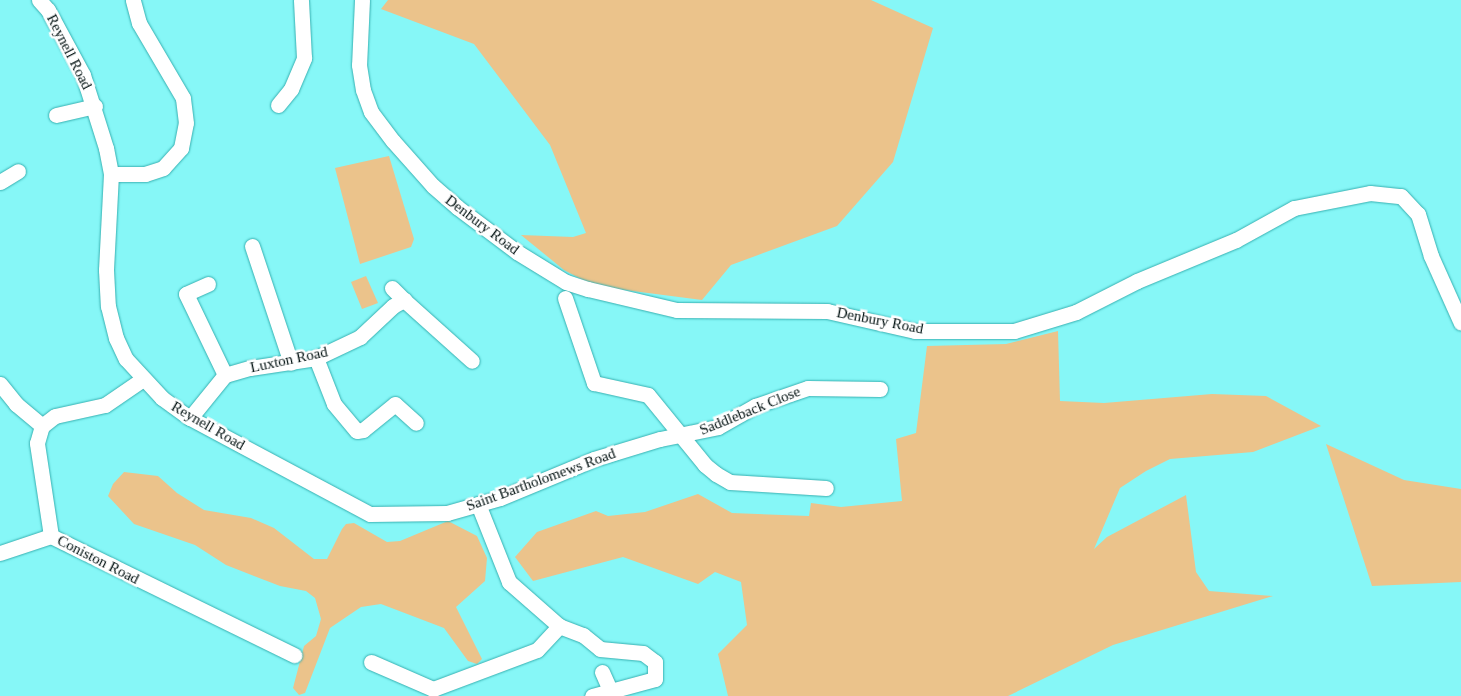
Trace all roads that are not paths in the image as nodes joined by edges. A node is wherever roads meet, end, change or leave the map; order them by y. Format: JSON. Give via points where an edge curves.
{"nodes":[{"id":1,"x":39,"y":0,"type":"edge"},
{"id":2,"x":132,"y":0,"type":"edge"},
{"id":3,"x":301,"y":0,"type":"edge"},
{"id":4,"x":362,"y":0,"type":"edge"},
{"id":5,"x":278,"y":105,"type":"dead end"},
{"id":6,"x":95,"y":106,"type":"junction"},
{"id":7,"x":56,"y":115,"type":"dead end"},
{"id":8,"x":18,"y":171,"type":"dead end"},
{"id":9,"x":111,"y":174,"type":"junction"},
{"id":10,"x":0,"y":182,"type":"edge"},
{"id":11,"x":252,"y":246,"type":"dead end"},
{"id":12,"x":208,"y":284,"type":"dead end"},
{"id":13,"x":392,"y":288,"type":"dead end"},
{"id":14,"x":565,"y":298,"type":"dead end"},
{"id":15,"x":404,"y":300,"type":"junction"},
{"id":16,"x":1461,"y":324,"type":"edge"},
{"id":17,"x":316,"y":358,"type":"junction"},
{"id":18,"x":472,"y":361,"type":"dead end"},
{"id":19,"x":291,"y":363,"type":"junction"},
{"id":20,"x":225,"y":375,"type":"junction"},
{"id":21,"x":143,"y":379,"type":"junction"},
{"id":22,"x":0,"y":384,"type":"edge"},
{"id":23,"x":880,"y":389,"type":"dead end"},
{"id":24,"x":190,"y":418,"type":"junction"},
{"id":25,"x":416,"y":423,"type":"dead end"},
{"id":26,"x":42,"y":426,"type":"junction"},
{"id":27,"x":681,"y":437,"type":"junction"},
{"id":28,"x":826,"y":488,"type":"dead end"},
{"id":29,"x":478,"y":504,"type":"junction"},
{"id":30,"x":370,"y":514,"type":"joint"},
{"id":31,"x":51,"y":536,"type":"junction"},
{"id":32,"x":0,"y":554,"type":"edge"},
{"id":33,"x":559,"y":626,"type":"junction"},
{"id":34,"x":294,"y":655,"type":"dead end"},
{"id":35,"x":370,"y":662,"type":"dead end"},
{"id":36,"x":602,"y":672,"type":"dead end"},
{"id":37,"x":611,"y":692,"type":"junction"},
{"id":38,"x":592,"y":696,"type":"edge"}],
"edges":[{"from":1,"to":6,"type":"street","name":"Reynell Road","via":[[48,10],[83,75]]},
{"from":2,"to":9,"type":"street","via":[[139,23],[183,98],[186,123],[181,148],[163,168],[145,174]]},
{"from":3,"to":5,"type":"street","via":[[304,58],[291,89]]},
{"from":4,"to":16,"type":"street","name":"Denbury Road","via":[[359,65],[363,90],[371,112],[393,141],[457,208],[517,252],[566,282],[588,289],[677,310],[827,311],[915,331],[1014,331],[1076,312],[1137,281],[1236,240],[1294,208],[1370,193],[1401,196],[1418,214],[1431,256]]},
{"from":6,"to":7,"type":"street","name":"Reynell Road"},
{"from":6,"to":9,"type":"street","name":"Reynell Road"},
{"from":8,"to":10,"type":"street"},
{"from":9,"to":21,"type":"street","name":"Reynell Road","via":[[106,270],[108,306],[116,338],[126,359]]},
{"from":11,"to":19,"type":"street"},
{"from":12,"to":20,"type":"street","via":[[186,294]]},
{"from":13,"to":15,"type":"street"},
{"from":14,"to":27,"type":"street","via":[[594,383],[648,395]]},
{"from":15,"to":17,"type":"street","name":"Luxton Road","via":[[360,337]]},
{"from":15,"to":18,"type":"street"},
{"from":17,"to":19,"type":"street","name":"Luxton Road"},
{"from":17,"to":25,"type":"street","via":[[334,404],[356,431],[363,430],[396,404]]},
{"from":19,"to":20,"type":"street","name":"Luxton Road"},
{"from":20,"to":24,"type":"street"},
{"from":21,"to":24,"type":"street","name":"Reynell Road"},
{"from":21,"to":26,"type":"street","via":[[105,405],[55,416]]},
{"from":22,"to":26,"type":"street","via":[[16,404]]},
{"from":23,"to":27,"type":"street","name":"Saddleback Close","via":[[808,388],[755,406],[718,427]]},
{"from":24,"to":30,"type":"street","name":"Reynell Road"},
{"from":26,"to":31,"type":"street","name":"Coniston Road","via":[[37,443]]},
{"from":27,"to":28,"type":"street","via":[[705,465],[730,482]]},
{"from":27,"to":29,"type":"street","name":"Saint Bartholomews Road","via":[[660,439],[594,459]]},
{"from":29,"to":30,"type":"street","name":"Saint Bartholomews Road","via":[[447,512]]},
{"from":29,"to":33,"type":"street","via":[[509,582]]},
{"from":31,"to":32,"type":"street"},
{"from":31,"to":34,"type":"street","name":"Coniston Road"},
{"from":33,"to":35,"type":"street","via":[[537,650],[433,689]]},
{"from":33,"to":37,"type":"street","via":[[583,635],[600,649],[643,653],[655,662],[655,679]]},
{"from":36,"to":37,"type":"street"},
{"from":37,"to":38,"type":"street"}]}
